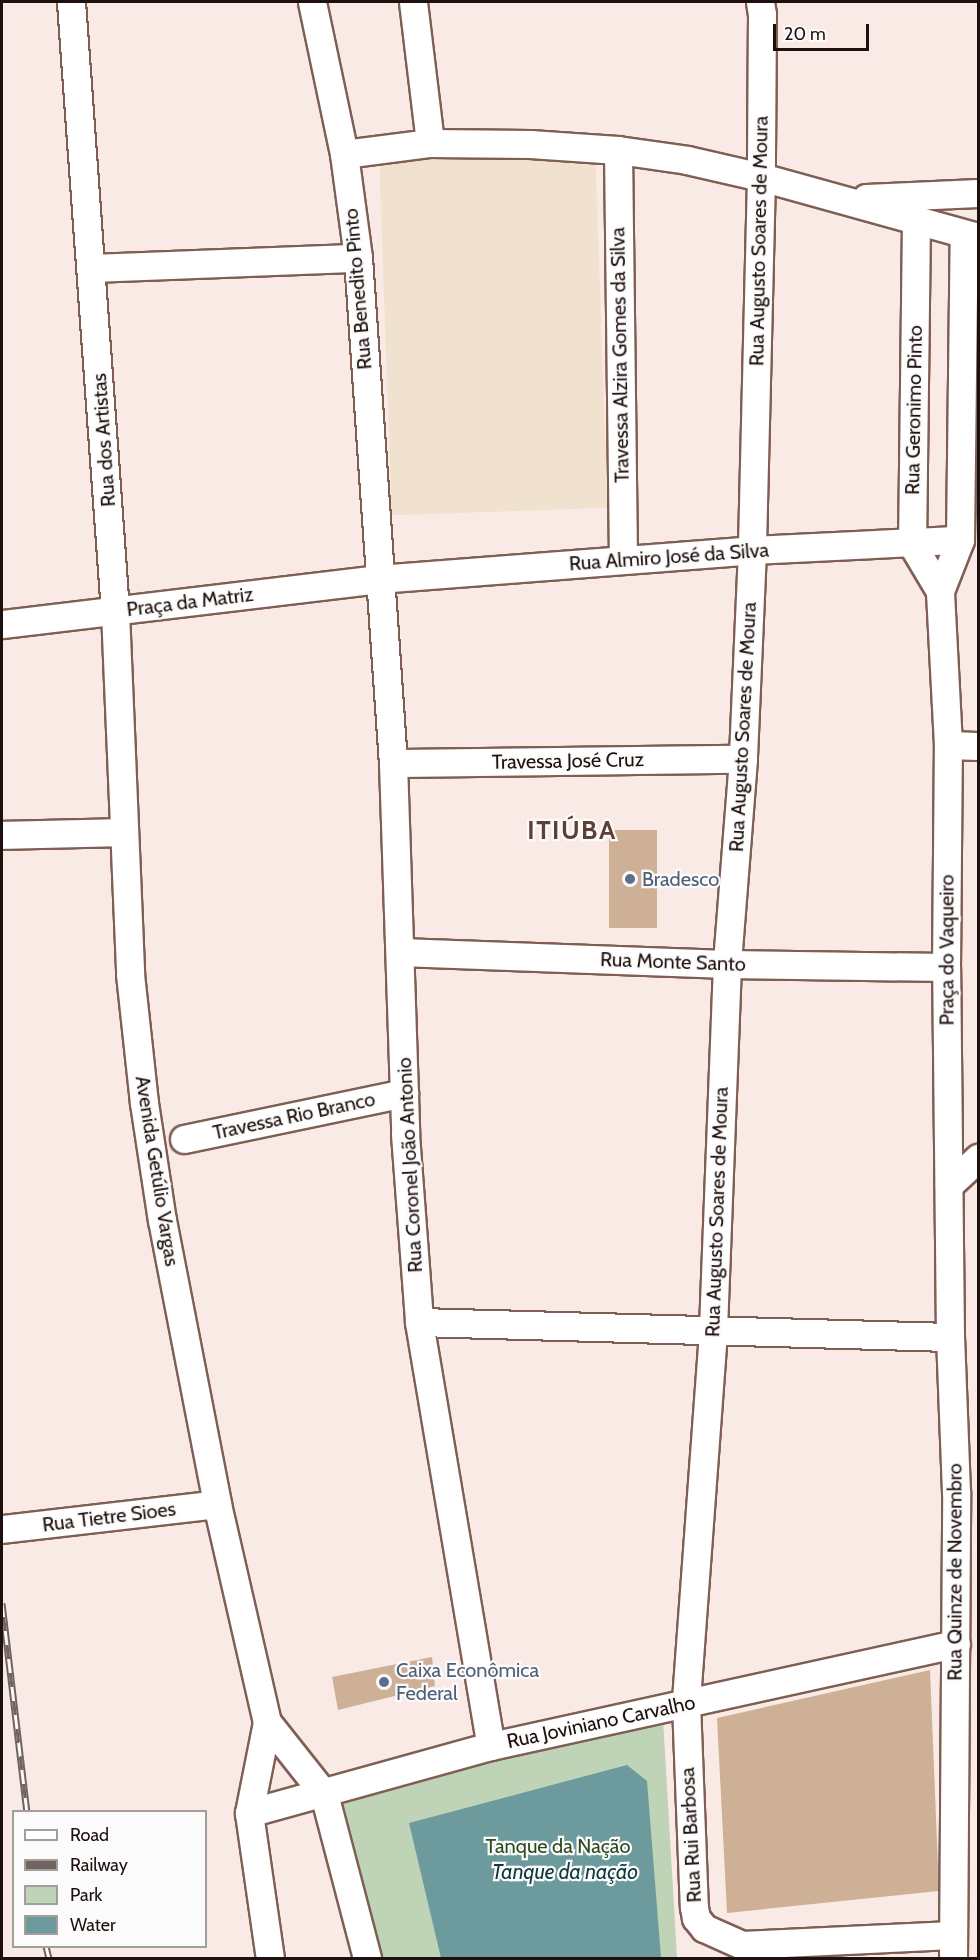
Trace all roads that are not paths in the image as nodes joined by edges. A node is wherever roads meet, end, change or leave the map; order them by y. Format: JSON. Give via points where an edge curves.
{"nodes":[{"id":1,"x":71,"y":2,"type":"edge"},
{"id":2,"x":312,"y":2,"type":"edge"},
{"id":3,"x":413,"y":2,"type":"edge"},
{"id":4,"x":760,"y":2,"type":"edge"},
{"id":5,"x":430,"y":143,"type":"junction"},
{"id":6,"x":618,"y":150,"type":"junction"},
{"id":7,"x":344,"y":154,"type":"junction"},
{"id":8,"x":761,"y":177,"type":"junction"},
{"id":9,"x":978,"y":193,"type":"edge"},
{"id":10,"x":846,"y":199,"type":"junction"},
{"id":11,"x":916,"y":221,"type":"junction"},
{"id":12,"x":971,"y":236,"type":"edge"},
{"id":13,"x":358,"y":258,"type":"junction"},
{"id":14,"x":92,"y":268,"type":"junction"},
{"id":15,"x":960,"y":540,"type":"junction"},
{"id":16,"x":912,"y":544,"type":"junction"},
{"id":17,"x":752,"y":550,"type":"junction"},
{"id":18,"x":623,"y":559,"type":"junction"},
{"id":19,"x":378,"y":579,"type":"junction"},
{"id":20,"x":940,"y":591,"type":"junction"},
{"id":21,"x":115,"y":611,"type":"junction"},
{"id":22,"x":2,"y":624,"type":"edge"},
{"id":23,"x":948,"y":746,"type":"junction"},
{"id":24,"x":978,"y":746,"type":"edge"},
{"id":25,"x":743,"y":759,"type":"junction"},
{"id":26,"x":393,"y":763,"type":"junction"},
{"id":27,"x":123,"y":832,"type":"junction"},
{"id":28,"x":2,"y":835,"type":"edge"},
{"id":29,"x":400,"y":952,"type":"junction"},
{"id":30,"x":727,"y":964,"type":"junction"},
{"id":31,"x":946,"y":967,"type":"junction"},
{"id":32,"x":404,"y":1093,"type":"junction"},
{"id":33,"x":184,"y":1139,"type":"dead end"},
{"id":34,"x":978,"y":1158,"type":"edge"},
{"id":35,"x":949,"y":1185,"type":"junction"},
{"id":36,"x":419,"y":1322,"type":"junction"},
{"id":37,"x":713,"y":1332,"type":"junction"},
{"id":38,"x":950,"y":1337,"type":"junction"},
{"id":39,"x":967,"y":1494,"type":"edge"},
{"id":40,"x":217,"y":1504,"type":"junction"},
{"id":41,"x":2,"y":1529,"type":"edge"},
{"id":42,"x":956,"y":1644,"type":"junction"},
{"id":43,"x":686,"y":1703,"type":"junction"},
{"id":44,"x":267,"y":1722,"type":"junction"},
{"id":45,"x":491,"y":1746,"type":"junction"},
{"id":46,"x":324,"y":1794,"type":"junction"},
{"id":47,"x":249,"y":1813,"type":"junction"},
{"id":48,"x":952,"y":1947,"type":"edge"},
{"id":49,"x":270,"y":1959,"type":"edge"},
{"id":50,"x":367,"y":1959,"type":"edge"}],
"edges":[{"from":1,"to":14,"type":"street","name":"Rua dos Artistas"},
{"from":2,"to":7,"type":"street","name":"Rua Benedito Pinto"},
{"from":3,"to":5,"type":"street"},
{"from":4,"to":8,"type":"street","name":"Rua Augusto Soares de Moura"},
{"from":5,"to":6,"type":"street"},
{"from":5,"to":7,"type":"street"},
{"from":6,"to":8,"type":"street"},
{"from":6,"to":18,"type":"street","name":"Travessa Alzira Gomes da Silva"},
{"from":7,"to":13,"type":"street","name":"Rua Benedito Pinto"},
{"from":8,"to":10,"type":"street"},
{"from":8,"to":17,"type":"street","name":"Rua Augusto Soares de Moura"},
{"from":9,"to":10,"type":"street"},
{"from":10,"to":11,"type":"street"},
{"from":11,"to":12,"type":"street"},
{"from":11,"to":16,"type":"street","name":"Rua Geronimo Pinto"},
{"from":12,"to":15,"type":"street"},
{"from":13,"to":14,"type":"street"},
{"from":13,"to":19,"type":"street","name":"Rua Benedito Pinto"},
{"from":14,"to":21,"type":"street","name":"Rua dos Artistas"},
{"from":15,"to":16,"type":"street","name":"Rua Almiro José da Silva"},
{"from":15,"to":20,"type":"street"},
{"from":16,"to":17,"type":"street","name":"Rua Almiro José da Silva"},
{"from":16,"to":20,"type":"street"},
{"from":17,"to":18,"type":"street","name":"Rua Almiro José da Silva"},
{"from":17,"to":25,"type":"street","name":"Rua Augusto Soares de Moura"},
{"from":18,"to":19,"type":"street","name":"Rua Almiro José da Silva"},
{"from":19,"to":21,"type":"street","name":"Praça da Matriz"},
{"from":19,"to":26,"type":"street","name":"Rua Coronel João Antonio"},
{"from":20,"to":23,"type":"street"},
{"from":21,"to":22,"type":"street","name":"Praça da Matriz"},
{"from":21,"to":27,"type":"street","name":"Avenida Getúlio Vargas"},
{"from":23,"to":24,"type":"street"},
{"from":23,"to":31,"type":"street","name":"Praça do Vaqueiro"},
{"from":25,"to":26,"type":"street","name":"Travessa José Cruz"},
{"from":25,"to":30,"type":"street","name":"Rua Augusto Soares de Moura"},
{"from":26,"to":29,"type":"street","name":"Rua Coronel João Antonio"},
{"from":27,"to":28,"type":"street"},
{"from":27,"to":40,"type":"street","name":"Avenida Getúlio Vargas","via":[[130,974],[144,1103],[162,1220]]},
{"from":29,"to":30,"type":"street","name":"Rua Monte Santo"},
{"from":29,"to":32,"type":"street","name":"Rua Coronel João Antonio"},
{"from":30,"to":31,"type":"street","name":"Rua Monte Santo"},
{"from":30,"to":37,"type":"street","name":"Rua Augusto Soares de Moura"},
{"from":31,"to":35,"type":"street","name":"Praça do Vaqueiro"},
{"from":32,"to":33,"type":"street","name":"Travessa Rio Branco"},
{"from":32,"to":36,"type":"street","name":"Rua Coronel João Antonio"},
{"from":34,"to":35,"type":"street"},
{"from":35,"to":38,"type":"street","name":"Rua Quinze de Novembro"},
{"from":36,"to":37,"type":"street"},
{"from":36,"to":45,"type":"street","name":"Rua Coronel João Antonio"},
{"from":37,"to":38,"type":"street"},
{"from":37,"to":43,"type":"street","name":"Rua Augusto Soares de Moura"},
{"from":38,"to":39,"type":"street","name":"Rua Quinze de Novembro"},
{"from":39,"to":42,"type":"street","name":"Rua Quinze de Novembro"},
{"from":40,"to":41,"type":"street","name":"Rua Tietre Sioes"},
{"from":40,"to":44,"type":"street","name":"Avenida Getúlio Vargas"},
{"from":42,"to":43,"type":"street","name":"Rua Joviniano Carvalho"},
{"from":42,"to":48,"type":"street","name":"Rua Quinze de Novembro"},
{"from":43,"to":45,"type":"street","name":"Rua Joviniano Carvalho"},
{"from":43,"to":48,"type":"street","name":"Rua Rui Barbosa","via":[[691,1869],[696,1918],[704,1928],[728,1941],[751,1946]]},
{"from":44,"to":46,"type":"street","name":"Avenida Getúlio Vargas"},
{"from":44,"to":47,"type":"street","name":"Avenida Getúlio Vargas"},
{"from":45,"to":46,"type":"street","name":"Rua Joviniano Carvalho"},
{"from":46,"to":47,"type":"street","name":"Rua Joviniano Carvalho"},
{"from":46,"to":50,"type":"street","name":"Avenida Getúlio Vargas"},
{"from":47,"to":49,"type":"street","name":"Avenida Getúlio Vargas"}]}
